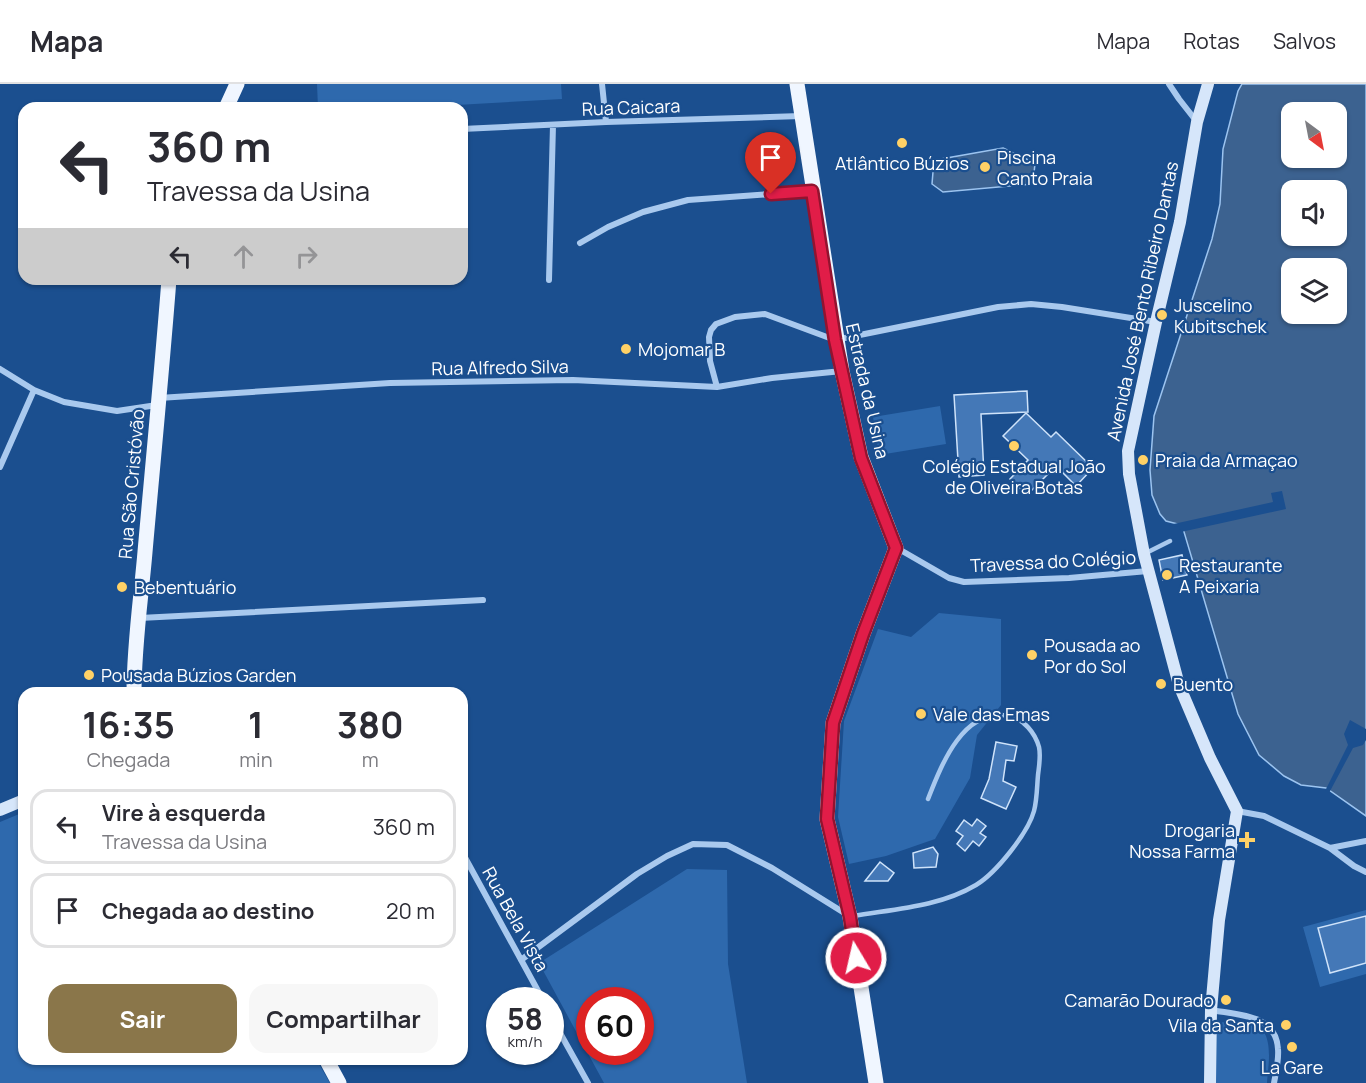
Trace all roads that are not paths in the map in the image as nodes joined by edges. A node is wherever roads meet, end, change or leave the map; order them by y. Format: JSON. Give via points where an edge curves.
{"nodes":[{"id":1,"x":237,"y":84,"type":"edge"},
{"id":2,"x":602,"y":84,"type":"edge"},
{"id":3,"x":797,"y":84,"type":"edge"},
{"id":4,"x":1169,"y":84,"type":"edge"},
{"id":5,"x":1208,"y":84,"type":"edge"},
{"id":6,"x":229,"y":102,"type":"edge"},
{"id":7,"x":802,"y":116,"type":"junction"},
{"id":8,"x":606,"y":122,"type":"junction"},
{"id":9,"x":1197,"y":122,"type":"junction"},
{"id":10,"x":553,"y":124,"type":"junction"},
{"id":11,"x":468,"y":129,"type":"edge"},
{"id":12,"x":812,"y":191,"type":"junction"},
{"id":13,"x":580,"y":243,"type":"dead end"},
{"id":14,"x":549,"y":280,"type":"dead end"},
{"id":15,"x":168,"y":285,"type":"edge"},
{"id":16,"x":1156,"y":322,"type":"junction"},
{"id":17,"x":835,"y":340,"type":"junction"},
{"id":18,"x":0,"y":369,"type":"edge"},
{"id":19,"x":842,"y":371,"type":"junction"},
{"id":20,"x":717,"y":387,"type":"junction"},
{"id":21,"x":34,"y":390,"type":"junction"},
{"id":22,"x":158,"y":401,"type":"junction"},
{"id":23,"x":0,"y":467,"type":"edge"},
{"id":24,"x":1170,"y":541,"type":"dead end"},
{"id":25,"x":896,"y":548,"type":"junction"},
{"id":26,"x":1144,"y":554,"type":"junction"},
{"id":27,"x":1148,"y":571,"type":"junction"},
{"id":28,"x":483,"y":600,"type":"dead end"},
{"id":29,"x":137,"y":618,"type":"junction"},
{"id":30,"x":134,"y":687,"type":"edge"},
{"id":31,"x":928,"y":799,"type":"dead end"},
{"id":32,"x":18,"y":802,"type":"edge"},
{"id":33,"x":0,"y":810,"type":"edge"},
{"id":34,"x":1237,"y":811,"type":"junction"},
{"id":35,"x":1366,"y":841,"type":"edge"},
{"id":36,"x":1330,"y":848,"type":"junction"},
{"id":37,"x":468,"y":863,"type":"edge"},
{"id":38,"x":1366,"y":872,"type":"edge"},
{"id":39,"x":850,"y":917,"type":"junction"},
{"id":40,"x":521,"y":960,"type":"junction"},
{"id":41,"x":536,"y":987,"type":"edge"},
{"id":42,"x":1211,"y":1010,"type":"junction"},
{"id":43,"x":564,"y":1040,"type":"edge"},
{"id":44,"x":329,"y":1065,"type":"edge"},
{"id":45,"x":339,"y":1083,"type":"edge"},
{"id":46,"x":588,"y":1083,"type":"edge"},
{"id":47,"x":876,"y":1083,"type":"edge"},
{"id":48,"x":1210,"y":1083,"type":"edge"},
{"id":49,"x":1274,"y":1083,"type":"edge"}],
"edges":[{"from":1,"to":6,"type":"main road"},
{"from":2,"to":8,"type":"street"},
{"from":3,"to":7,"type":"main road","name":"Estrada da Usina"},
{"from":4,"to":9,"type":"street"},
{"from":5,"to":9,"type":"street","name":"Avenida José Bento Ribeiro Dantas"},
{"from":7,"to":8,"type":"street","name":"Rua Caicara"},
{"from":7,"to":12,"type":"main road","name":"Estrada da Usina"},
{"from":8,"to":10,"type":"street","name":"Rua Caicara"},
{"from":9,"to":16,"type":"street","name":"Avenida José Bento Ribeiro Dantas","via":[[1180,222]]},
{"from":10,"to":11,"type":"street","name":"Rua Caicara"},
{"from":10,"to":14,"type":"street"},
{"from":12,"to":13,"type":"street","via":[[688,200],[644,212]]},
{"from":12,"to":17,"type":"main road","name":"Estrada da Usina"},
{"from":15,"to":22,"type":"main road","name":"Rua São Cristóvão"},
{"from":16,"to":17,"type":"street","via":[[1032,304],[998,307]]},
{"from":16,"to":26,"type":"street","name":"Avenida José Bento Ribeiro Dantas","via":[[1128,451]]},
{"from":17,"to":19,"type":"main road","name":"Estrada da Usina"},
{"from":17,"to":20,"type":"street","via":[[765,314],[721,321],[709,337]]},
{"from":18,"to":21,"type":"street","name":"Rua Alfredo Silva"},
{"from":19,"to":20,"type":"street","name":"Rua Alfredo Silva"},
{"from":19,"to":25,"type":"main road","name":"Estrada da Usina","via":[[861,458]]},
{"from":20,"to":22,"type":"street","name":"Rua Alfredo Silva","via":[[573,380],[390,383]]},
{"from":21,"to":22,"type":"street","name":"Rua Alfredo Silva","via":[[64,402],[117,411]]},
{"from":21,"to":23,"type":"street"},
{"from":22,"to":29,"type":"main road","name":"Rua São Cristóvão"},
{"from":24,"to":26,"type":"lane"},
{"from":25,"to":27,"type":"street","name":"Travessa do Colégio","via":[[949,578],[964,582]]},
{"from":25,"to":39,"type":"main road","via":[[833,723],[827,819]]},
{"from":26,"to":27,"type":"street","name":"Avenida José Bento Ribeiro Dantas"},
{"from":27,"to":34,"type":"street","name":"Avenida José Bento Ribeiro Dantas","via":[[1179,685]]},
{"from":28,"to":29,"type":"street"},
{"from":29,"to":30,"type":"main road","name":"Rua São Cristóvão"},
{"from":31,"to":39,"type":"lane","via":[[954,743],[969,727],[989,716],[1002,715],[1016,718],[1033,734],[1040,760],[1034,811],[1024,832],[994,869],[978,884],[957,895],[924,905]]},
{"from":32,"to":33,"type":"street"},
{"from":34,"to":36,"type":"street","via":[[1264,816]]},
{"from":34,"to":42,"type":"street","via":[[1219,920]]},
{"from":35,"to":36,"type":"street"},
{"from":36,"to":38,"type":"street"},
{"from":37,"to":40,"type":"street","name":"Rua Bela Vista"},
{"from":39,"to":40,"type":"street","via":[[727,845],[693,844],[637,874]]},
{"from":39,"to":47,"type":"main road"},
{"from":40,"to":41,"type":"street","name":"Rua Bela Vista"},
{"from":42,"to":48,"type":"street"},
{"from":42,"to":49,"type":"street","via":[[1261,1020],[1271,1028],[1278,1050]]},
{"from":43,"to":46,"type":"street"},
{"from":44,"to":45,"type":"main road"}]}
